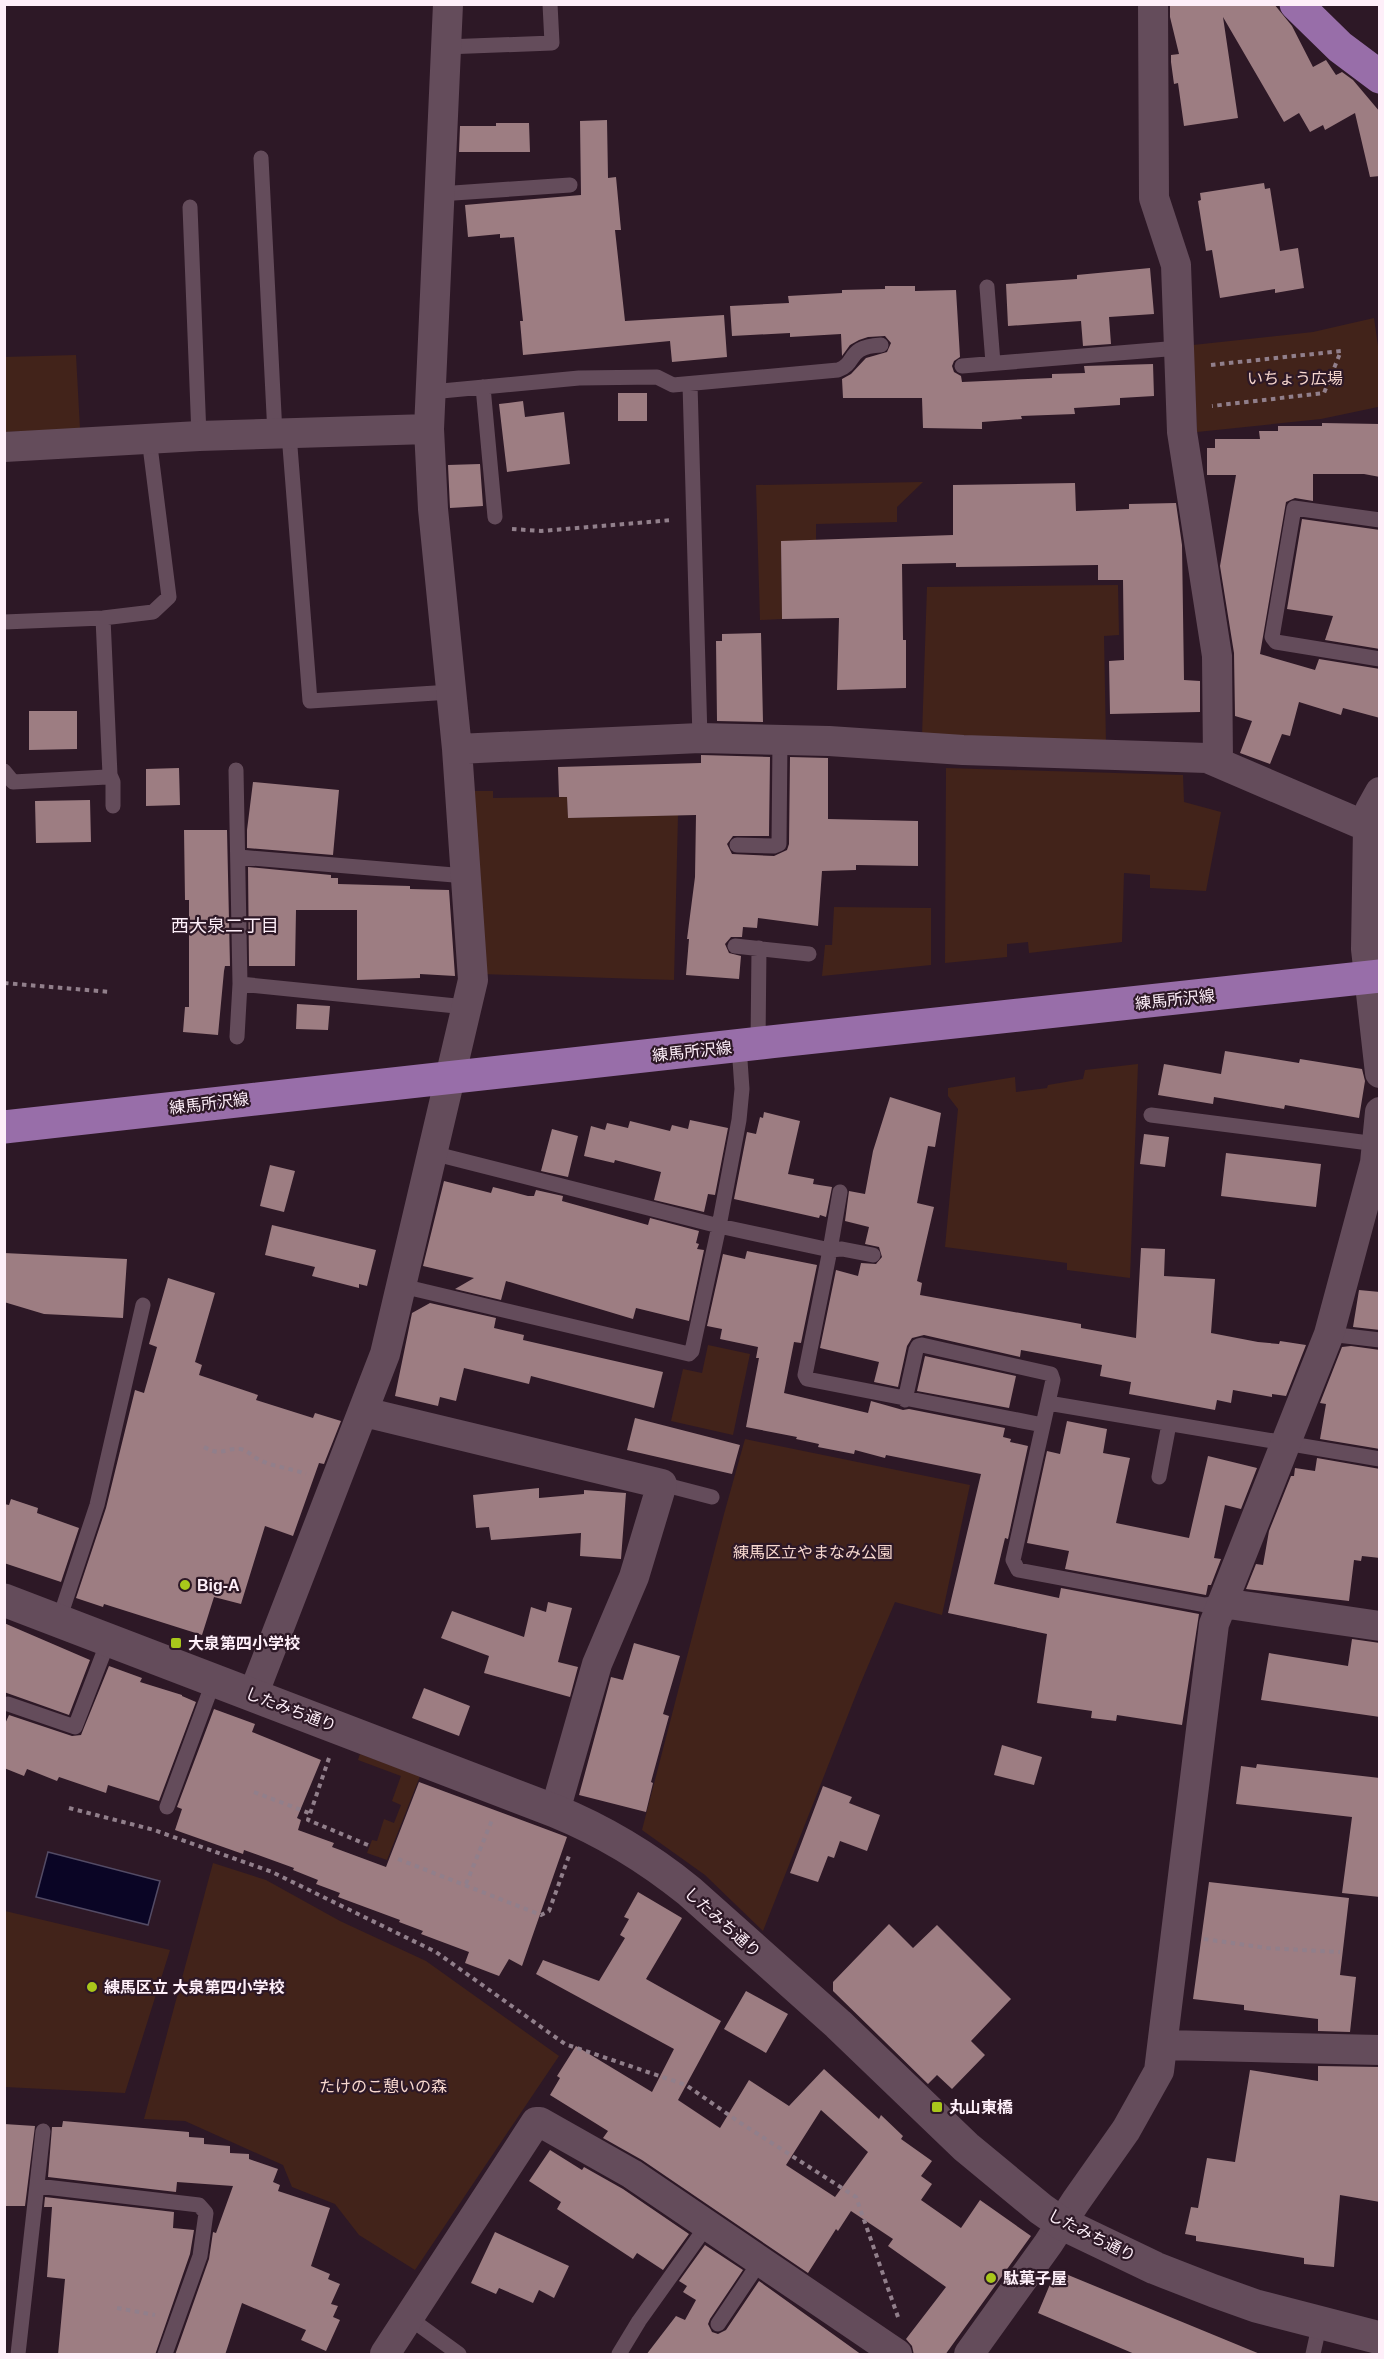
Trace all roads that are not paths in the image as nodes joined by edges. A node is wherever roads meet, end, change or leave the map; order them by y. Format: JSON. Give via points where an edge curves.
{"nodes":[{"id":1,"x":448,"y":4,"type":"edge"},
{"id":2,"x":550,"y":4,"type":"edge"},
{"id":3,"x":1153,"y":4,"type":"edge"},
{"id":4,"x":1296,"y":4,"type":"edge"},
{"id":5,"x":445,"y":47,"type":"junction"},
{"id":6,"x":1380,"y":77,"type":"edge"},
{"id":7,"x":261,"y":158,"type":"dead end"},
{"id":8,"x":570,"y":185,"type":"dead end"},
{"id":9,"x":439,"y":194,"type":"junction"},
{"id":10,"x":190,"y":207,"type":"dead end"},
{"id":11,"x":987,"y":287,"type":"dead end"},
{"id":12,"x":881,"y":345,"type":"dead end"},
{"id":13,"x":1180,"y":358,"type":"junction"},
{"id":14,"x":993,"y":363,"type":"junction"},
{"id":15,"x":962,"y":366,"type":"dead end"},
{"id":16,"x":690,"y":384,"type":"junction"},
{"id":17,"x":483,"y":387,"type":"junction"},
{"id":18,"x":431,"y":392,"type":"junction"},
{"id":19,"x":429,"y":429,"type":"junction"},
{"id":20,"x":282,"y":434,"type":"junction"},
{"id":21,"x":199,"y":436,"type":"junction"},
{"id":22,"x":149,"y":438,"type":"junction"},
{"id":23,"x":4,"y":447,"type":"edge"},
{"id":24,"x":495,"y":517,"type":"road end"},
{"id":25,"x":1380,"y":520,"type":"edge"},
{"id":26,"x":104,"y":618,"type":"junction"},
{"id":27,"x":4,"y":621,"type":"edge"},
{"id":28,"x":1380,"y":659,"type":"edge"},
{"id":29,"x":451,"y":692,"type":"junction"},
{"id":30,"x":700,"y":738,"type":"junction"},
{"id":31,"x":780,"y":740,"type":"junction"},
{"id":32,"x":457,"y":749,"type":"junction"},
{"id":33,"x":1218,"y":761,"type":"junction"},
{"id":34,"x":4,"y":771,"type":"edge"},
{"id":35,"x":236,"y":771,"type":"dead end"},
{"id":36,"x":110,"y":775,"type":"junction"},
{"id":37,"x":1380,"y":792,"type":"edge"},
{"id":38,"x":113,"y":806,"type":"dead end"},
{"id":39,"x":1368,"y":827,"type":"junction"},
{"id":40,"x":736,"y":845,"type":"dead end"},
{"id":41,"x":239,"y":857,"type":"junction"},
{"id":42,"x":466,"y":876,"type":"junction"},
{"id":43,"x":735,"y":946,"type":"dead end"},
{"id":44,"x":759,"y":948,"type":"junction"},
{"id":45,"x":809,"y":954,"type":"dead end"},
{"id":46,"x":1375,"y":977,"type":"edge"},
{"id":47,"x":240,"y":984,"type":"junction"},
{"id":48,"x":466,"y":1007,"type":"junction"},
{"id":49,"x":237,"y":1037,"type":"dead end"},
{"id":50,"x":748,"y":1045,"type":"junction"},
{"id":51,"x":1380,"y":1073,"type":"edge"},
{"id":52,"x":451,"y":1075,"type":"junction"},
{"id":53,"x":1380,"y":1112,"type":"edge"},
{"id":54,"x":1151,"y":1116,"type":"dead end"},
{"id":55,"x":4,"y":1127,"type":"edge"},
{"id":56,"x":1377,"y":1144,"type":"junction"},
{"id":57,"x":432,"y":1153,"type":"junction"},
{"id":58,"x":840,"y":1192,"type":"dead end"},
{"id":59,"x":719,"y":1226,"type":"junction"},
{"id":60,"x":830,"y":1250,"type":"junction"},
{"id":61,"x":873,"y":1255,"type":"dead end"},
{"id":62,"x":402,"y":1286,"type":"junction"},
{"id":63,"x":143,"y":1305,"type":"dead end"},
{"id":64,"x":1329,"y":1334,"type":"junction"},
{"id":65,"x":1380,"y":1340,"type":"edge"},
{"id":66,"x":905,"y":1400,"type":"junction"},
{"id":67,"x":1048,"y":1403,"type":"junction"},
{"id":68,"x":364,"y":1412,"type":"junction"},
{"id":69,"x":1169,"y":1424,"type":"junction"},
{"id":70,"x":1043,"y":1425,"type":"junction"},
{"id":71,"x":1283,"y":1444,"type":"junction"},
{"id":72,"x":1380,"y":1459,"type":"edge"},
{"id":73,"x":1159,"y":1477,"type":"dead end"},
{"id":74,"x":662,"y":1484,"type":"junction"},
{"id":75,"x":712,"y":1497,"type":"dead end"},
{"id":76,"x":4,"y":1600,"type":"edge"},
{"id":77,"x":1222,"y":1603,"type":"junction"},
{"id":78,"x":59,"y":1620,"type":"junction"},
{"id":79,"x":1380,"y":1626,"type":"edge"},
{"id":80,"x":109,"y":1639,"type":"junction"},
{"id":81,"x":214,"y":1680,"type":"junction"},
{"id":82,"x":253,"y":1695,"type":"junction"},
{"id":83,"x":9,"y":1704,"type":"dead end"},
{"id":84,"x":166,"y":1807,"type":"dead end"},
{"id":85,"x":568,"y":1816,"type":"junction"},
{"id":86,"x":1164,"y":2045,"type":"junction"},
{"id":87,"x":1380,"y":2050,"type":"edge"},
{"id":88,"x":43,"y":2132,"type":"dead end"},
{"id":89,"x":38,"y":2186,"type":"junction"},
{"id":90,"x":1062,"y":2223,"type":"junction"},
{"id":91,"x":708,"y":2224,"type":"junction"},
{"id":92,"x":760,"y":2260,"type":"junction"},
{"id":93,"x":408,"y":2317,"type":"junction"},
{"id":94,"x":1320,"y":2322,"type":"junction"},
{"id":95,"x":718,"y":2324,"type":"dead end"},
{"id":96,"x":1380,"y":2338,"type":"edge"},
{"id":97,"x":18,"y":2355,"type":"edge"},
{"id":98,"x":165,"y":2355,"type":"edge"},
{"id":99,"x":385,"y":2355,"type":"edge"},
{"id":100,"x":459,"y":2355,"type":"edge"},
{"id":101,"x":619,"y":2355,"type":"edge"},
{"id":102,"x":897,"y":2355,"type":"edge"},
{"id":103,"x":969,"y":2355,"type":"edge"},
{"id":104,"x":1313,"y":2355,"type":"edge"}],
"edges":[{"from":1,"to":5,"type":"street"},
{"from":2,"to":5,"type":"lane","via":[[552,43]]},
{"from":3,"to":13,"type":"street","via":[[1154,198],[1176,265]]},
{"from":4,"to":6,"type":"main road","via":[[1340,47]]},
{"from":5,"to":9,"type":"street"},
{"from":7,"to":20,"type":"lane"},
{"from":8,"to":9,"type":"lane"},
{"from":9,"to":18,"type":"street"},
{"from":10,"to":21,"type":"lane"},
{"from":11,"to":14,"type":"lane"},
{"from":12,"to":16,"type":"lane","via":[[864,346],[838,370]]},
{"from":13,"to":14,"type":"lane"},
{"from":13,"to":33,"type":"street","via":[[1182,432],[1217,656]]},
{"from":14,"to":15,"type":"lane"},
{"from":16,"to":17,"type":"lane","via":[[674,385],[657,377],[590,377]]},
{"from":16,"to":30,"type":"lane"},
{"from":17,"to":18,"type":"lane"},
{"from":17,"to":24,"type":"lane"},
{"from":18,"to":19,"type":"street"},
{"from":19,"to":20,"type":"street"},
{"from":19,"to":29,"type":"street"},
{"from":20,"to":21,"type":"street"},
{"from":20,"to":29,"type":"lane","via":[[310,701]]},
{"from":21,"to":22,"type":"street"},
{"from":22,"to":23,"type":"street"},
{"from":22,"to":26,"type":"lane","via":[[169,597],[153,612]]},
{"from":25,"to":28,"type":"lane","via":[[1294,508],[1272,637],[1276,642]]},
{"from":26,"to":27,"type":"lane"},
{"from":26,"to":36,"type":"lane"},
{"from":29,"to":32,"type":"street"},
{"from":30,"to":31,"type":"street"},
{"from":30,"to":32,"type":"street"},
{"from":31,"to":33,"type":"street"},
{"from":31,"to":40,"type":"lane","via":[[779,844]]},
{"from":32,"to":42,"type":"street"},
{"from":33,"to":39,"type":"street"},
{"from":34,"to":36,"type":"lane","via":[[13,782]]},
{"from":35,"to":41,"type":"lane"},
{"from":36,"to":38,"type":"lane"},
{"from":37,"to":39,"type":"street","via":[[1370,810]]},
{"from":39,"to":46,"type":"street","via":[[1366,950]]},
{"from":41,"to":42,"type":"lane"},
{"from":41,"to":47,"type":"lane"},
{"from":42,"to":48,"type":"street","via":[[472,980]]},
{"from":43,"to":44,"type":"lane"},
{"from":44,"to":45,"type":"lane"},
{"from":44,"to":50,"type":"lane"},
{"from":46,"to":50,"type":"main road","name":"練馬所沢線"},
{"from":46,"to":51,"type":"street"},
{"from":47,"to":48,"type":"lane"},
{"from":47,"to":49,"type":"lane"},
{"from":48,"to":52,"type":"street"},
{"from":50,"to":52,"type":"main road","name":"練馬所沢線"},
{"from":50,"to":59,"type":"lane","via":[[740,1120]]},
{"from":52,"to":55,"type":"main road","name":"練馬所沢線"},
{"from":52,"to":57,"type":"street"},
{"from":53,"to":56,"type":"street"},
{"from":54,"to":56,"type":"lane"},
{"from":56,"to":64,"type":"street"},
{"from":57,"to":59,"type":"lane"},
{"from":57,"to":62,"type":"street"},
{"from":58,"to":60,"type":"lane"},
{"from":59,"to":60,"type":"lane"},
{"from":59,"to":62,"type":"lane","via":[[689,1354]]},
{"from":60,"to":61,"type":"lane"},
{"from":60,"to":66,"type":"lane","via":[[807,1379]]},
{"from":62,"to":68,"type":"street","via":[[385,1354]]},
{"from":63,"to":78,"type":"lane","via":[[97,1505]]},
{"from":64,"to":65,"type":"lane"},
{"from":64,"to":71,"type":"street"},
{"from":66,"to":67,"type":"lane","via":[[916,1350],[922,1345],[1048,1372],[1053,1380]]},
{"from":66,"to":70,"type":"lane"},
{"from":67,"to":69,"type":"lane"},
{"from":67,"to":70,"type":"lane"},
{"from":68,"to":74,"type":"street"},
{"from":68,"to":82,"type":"street"},
{"from":69,"to":71,"type":"lane"},
{"from":69,"to":73,"type":"lane"},
{"from":70,"to":77,"type":"lane","via":[[1013,1560],[1018,1570],[1205,1605]]},
{"from":71,"to":72,"type":"lane"},
{"from":71,"to":77,"type":"street"},
{"from":74,"to":75,"type":"lane"},
{"from":74,"to":85,"type":"street","via":[[634,1577],[597,1664]]},
{"from":76,"to":78,"type":"street","name":"したみち通り"},
{"from":77,"to":79,"type":"street"},
{"from":77,"to":86,"type":"street","via":[[1214,1624]]},
{"from":78,"to":80,"type":"street","name":"したみち通り"},
{"from":80,"to":81,"type":"street","name":"したみち通り"},
{"from":80,"to":83,"type":"lane","via":[[75,1727]]},
{"from":81,"to":82,"type":"street","name":"したみち通り"},
{"from":81,"to":84,"type":"lane"},
{"from":82,"to":85,"type":"street","name":"したみち通り"},
{"from":85,"to":90,"type":"street","name":"したみち通り","via":[[638,1853],[689,1891],[838,2024],[966,2147]]},
{"from":86,"to":87,"type":"street"},
{"from":86,"to":90,"type":"street","via":[[1160,2071],[1143,2104]]},
{"from":88,"to":89,"type":"lane"},
{"from":89,"to":97,"type":"lane"},
{"from":89,"to":98,"type":"lane","via":[[204,2208],[200,2256]]},
{"from":90,"to":94,"type":"street","name":"したみち通り","via":[[1155,2268],[1214,2291]]},
{"from":90,"to":103,"type":"street"},
{"from":91,"to":92,"type":"street"},
{"from":91,"to":93,"type":"street","via":[[632,2174],[536,2122]]},
{"from":91,"to":101,"type":"lane"},
{"from":92,"to":95,"type":"lane"},
{"from":92,"to":102,"type":"street"},
{"from":93,"to":99,"type":"street"},
{"from":93,"to":100,"type":"lane"},
{"from":94,"to":96,"type":"street","name":"したみち通り"},
{"from":94,"to":104,"type":"lane"}]}
